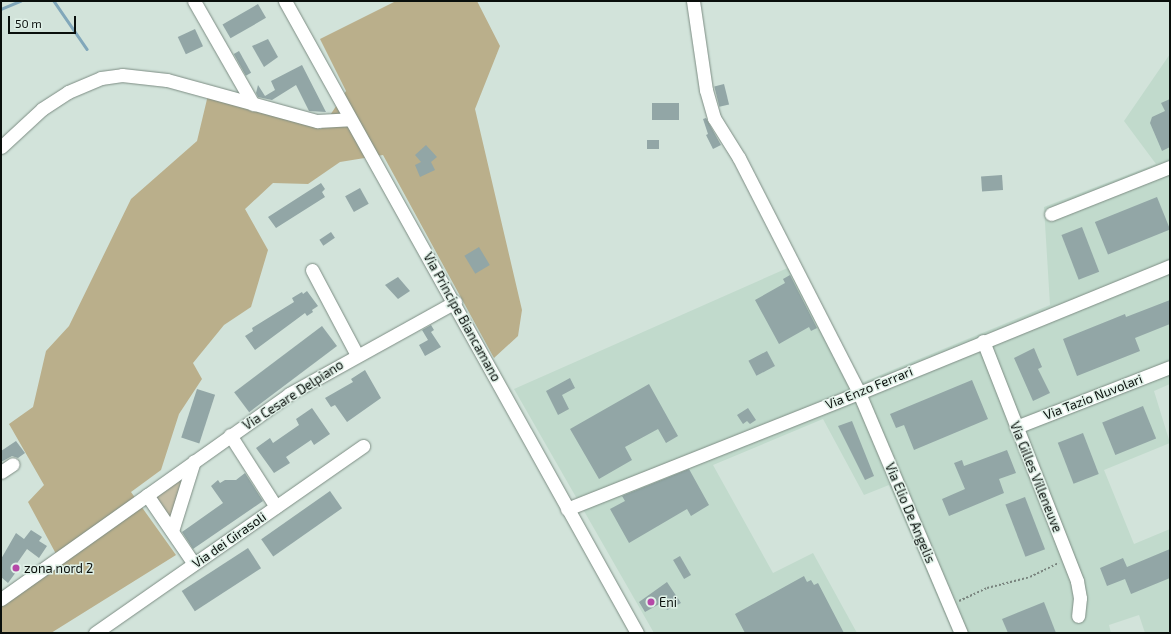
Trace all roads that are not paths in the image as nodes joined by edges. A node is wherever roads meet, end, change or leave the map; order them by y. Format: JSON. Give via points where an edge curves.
{"nodes":[{"id":1,"x":194,"y":1,"type":"edge"},
{"id":2,"x":286,"y":1,"type":"edge"},
{"id":3,"x":693,"y":1,"type":"edge"},
{"id":4,"x":242,"y":86,"type":"junction"},
{"id":5,"x":227,"y":97,"type":"junction"},
{"id":6,"x":253,"y":104,"type":"junction"},
{"id":7,"x":350,"y":119,"type":"junction"},
{"id":8,"x":1,"y":147,"type":"edge"},
{"id":9,"x":1170,"y":168,"type":"edge"},
{"id":10,"x":1051,"y":214,"type":"dead end"},
{"id":11,"x":1170,"y":266,"type":"edge"},
{"id":12,"x":312,"y":270,"type":"dead end"},
{"id":13,"x":455,"y":302,"type":"junction"},
{"id":14,"x":983,"y":341,"type":"junction"},
{"id":15,"x":357,"y":355,"type":"junction"},
{"id":16,"x":1170,"y":367,"type":"edge"},
{"id":17,"x":859,"y":393,"type":"junction"},
{"id":18,"x":1016,"y":427,"type":"junction"},
{"id":19,"x":230,"y":435,"type":"junction"},
{"id":20,"x":363,"y":446,"type":"dead end"},
{"id":21,"x":194,"y":461,"type":"junction"},
{"id":22,"x":13,"y":464,"type":"dead end"},
{"id":23,"x":1,"y":472,"type":"edge"},
{"id":24,"x":147,"y":495,"type":"junction"},
{"id":25,"x":276,"y":507,"type":"junction"},
{"id":26,"x":567,"y":509,"type":"junction"},
{"id":27,"x":172,"y":531,"type":"junction"},
{"id":28,"x":194,"y":564,"type":"junction"},
{"id":29,"x":1,"y":599,"type":"edge"},
{"id":30,"x":1078,"y":616,"type":"dead end"},
{"id":31,"x":95,"y":633,"type":"edge"},
{"id":32,"x":637,"y":633,"type":"edge"},
{"id":33,"x":961,"y":633,"type":"edge"}],
"edges":[{"from":1,"to":4,"type":"street"},
{"from":2,"to":7,"type":"street","name":"Via Principe Biancamano"},
{"from":3,"to":17,"type":"street","name":"Via Elio De Angelis","via":[[704,78],[714,118],[731,145]]},
{"from":4,"to":5,"type":"street"},
{"from":4,"to":6,"type":"street"},
{"from":5,"to":6,"type":"street"},
{"from":5,"to":8,"type":"street","via":[[153,77],[127,74],[109,76],[86,83],[55,100]]},
{"from":6,"to":7,"type":"street","via":[[320,122]]},
{"from":7,"to":13,"type":"street","name":"Via Principe Biancamano"},
{"from":9,"to":10,"type":"street"},
{"from":11,"to":14,"type":"street","name":"Via Enzo Ferrari"},
{"from":12,"to":15,"type":"street","name":"Via Cesare Delpiano"},
{"from":13,"to":15,"type":"street","name":"Via Cesare Delpiano"},
{"from":13,"to":26,"type":"street","name":"Via Principe Biancamano"},
{"from":14,"to":17,"type":"street","name":"Via Enzo Ferrari"},
{"from":14,"to":18,"type":"street","name":"Via Gilles Villeneuve"},
{"from":15,"to":19,"type":"street","name":"Via Cesare Delpiano","via":[[299,388]]},
{"from":16,"to":18,"type":"street","name":"Via Tazio Nuvolari"},
{"from":17,"to":26,"type":"street","name":"Via Enzo Ferrari"},
{"from":17,"to":33,"type":"street","name":"Via Elio De Angelis"},
{"from":18,"to":30,"type":"street","name":"Via Gilles Villeneuve","via":[[1079,589]]},
{"from":19,"to":21,"type":"street","name":"Via Cesare Delpiano"},
{"from":19,"to":25,"type":"street","name":"Via Cesare Delpiano"},
{"from":20,"to":25,"type":"street","name":"Via dei Girasoli"},
{"from":21,"to":24,"type":"street","name":"Via Cesare Delpiano"},
{"from":21,"to":27,"type":"street"},
{"from":22,"to":23,"type":"street"},
{"from":24,"to":27,"type":"street"},
{"from":24,"to":29,"type":"street","name":"Via Cesare Delpiano"},
{"from":25,"to":28,"type":"street","name":"Via dei Girasoli"},
{"from":26,"to":32,"type":"street","name":"Via Principe Biancamano"},
{"from":27,"to":28,"type":"street"},
{"from":28,"to":31,"type":"street","name":"Via dei Girasoli"}]}
